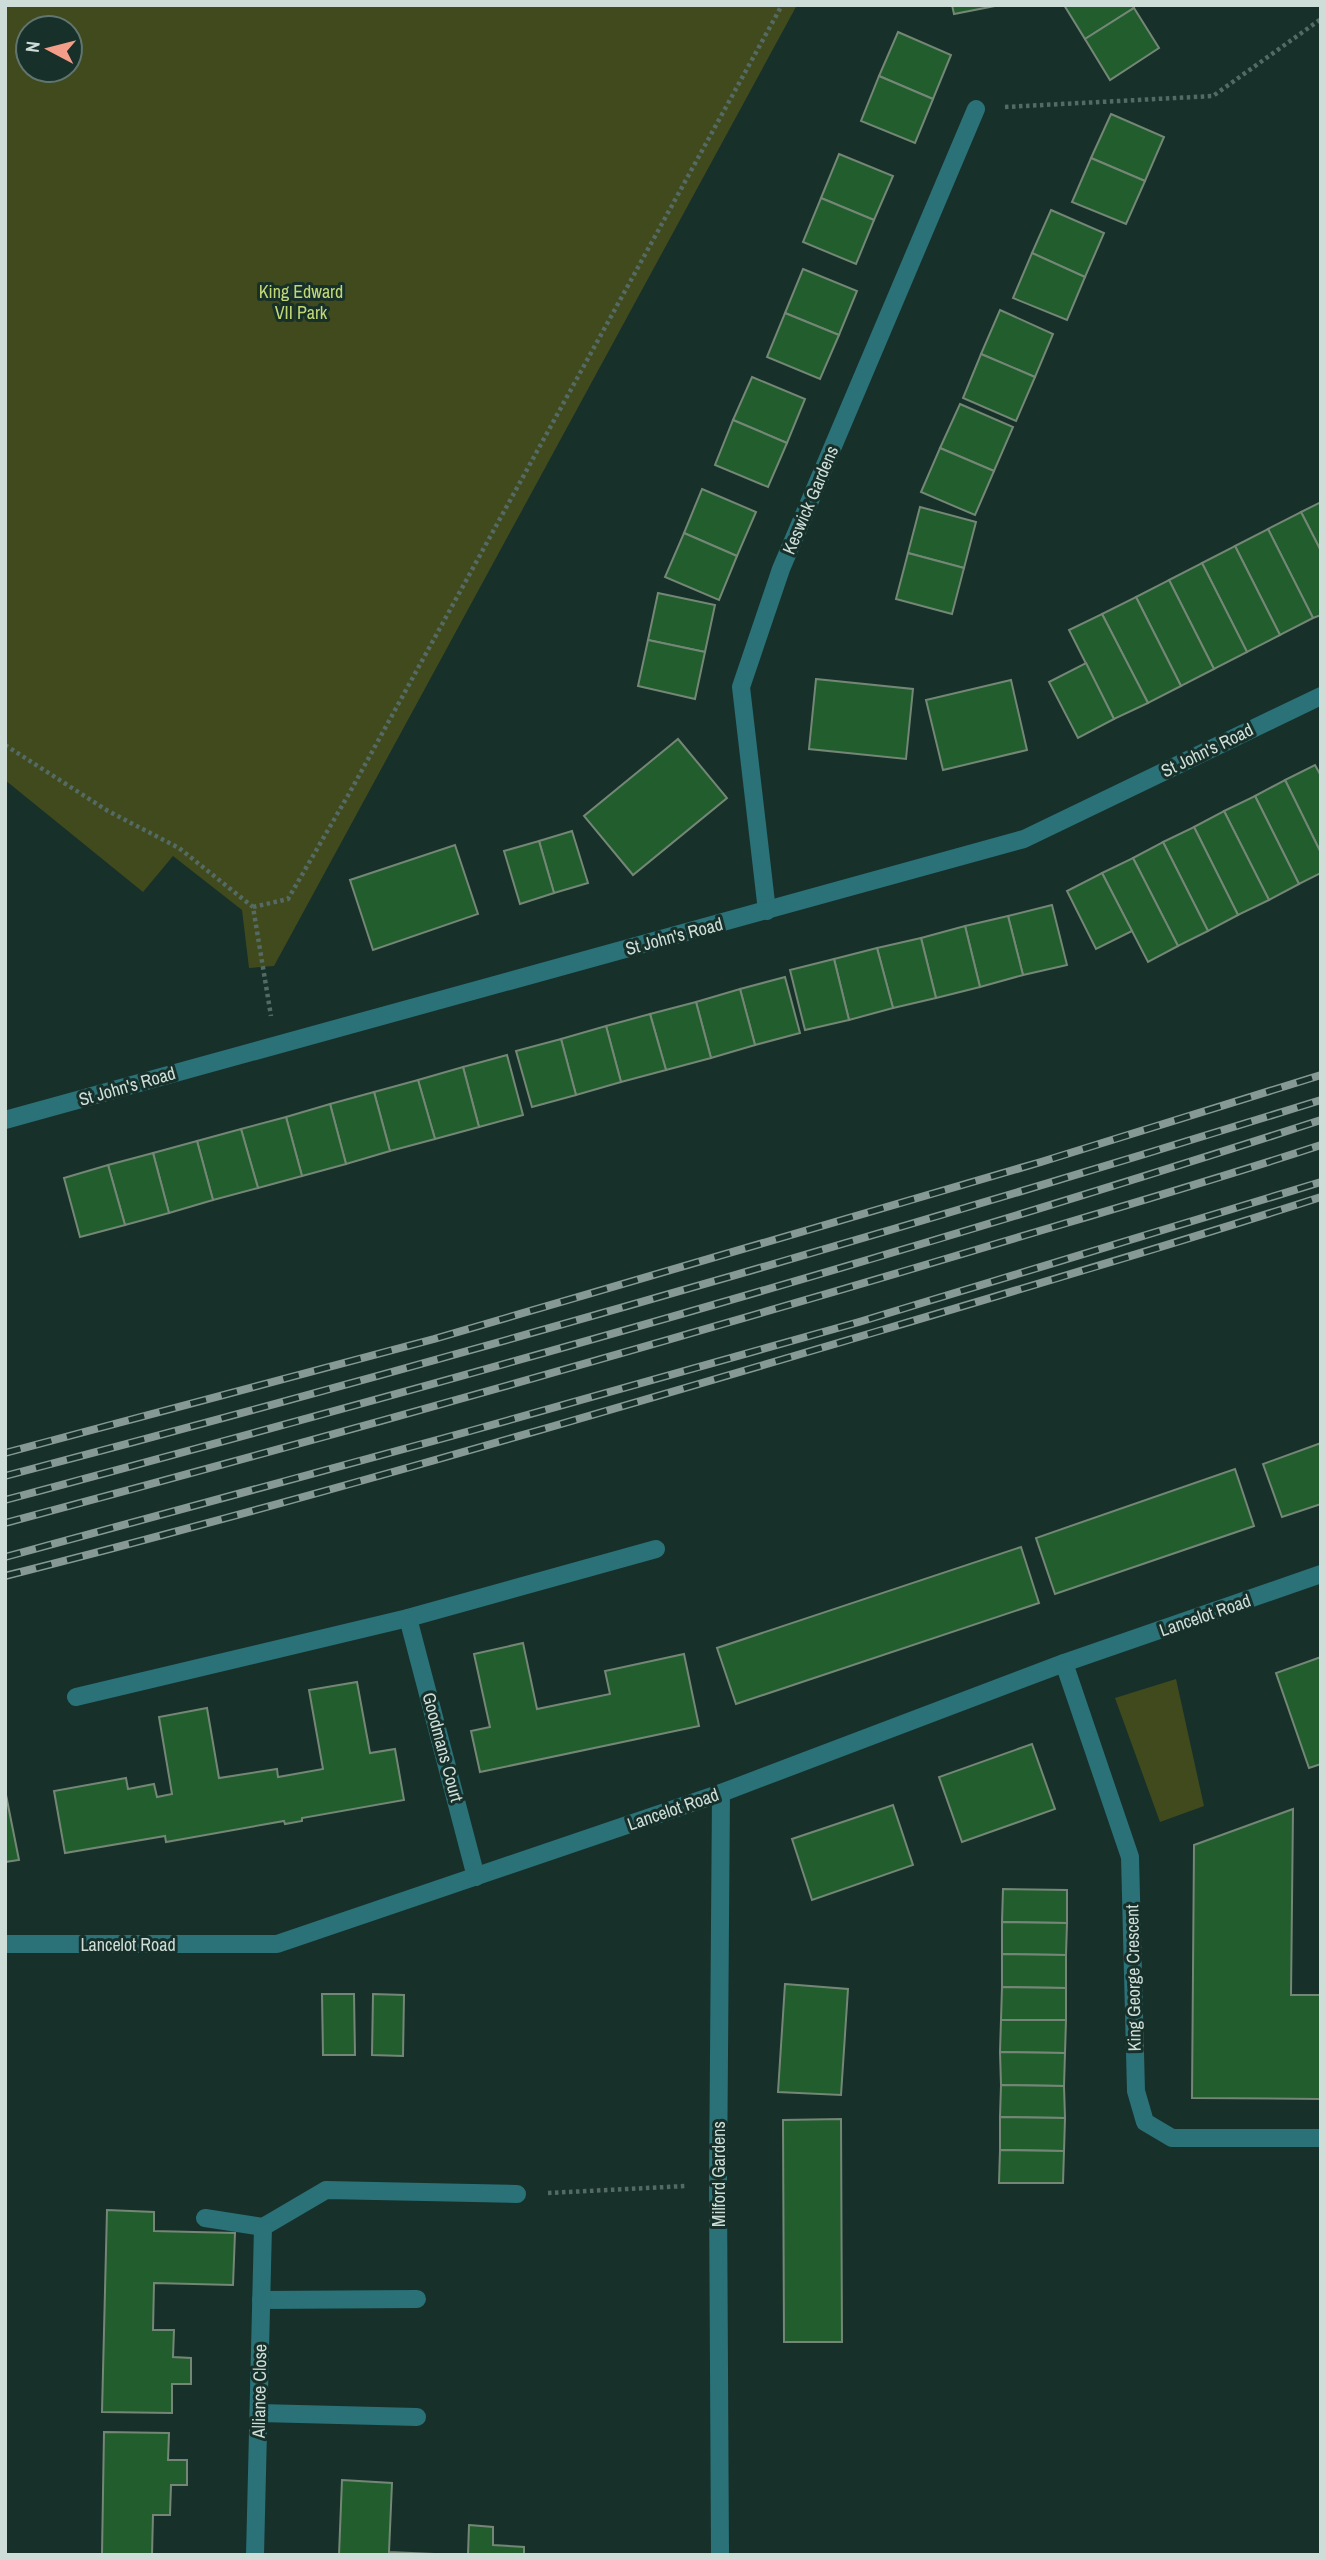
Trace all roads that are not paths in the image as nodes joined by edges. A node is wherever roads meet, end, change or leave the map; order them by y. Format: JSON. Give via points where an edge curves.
{"nodes":[{"id":1,"x":976,"y":109,"type":"road end"},
{"id":2,"x":1321,"y":696,"type":"edge"},
{"id":3,"x":767,"y":911,"type":"junction"},
{"id":4,"x":5,"y":1119,"type":"edge"},
{"id":5,"x":656,"y":1549,"type":"dead end"},
{"id":6,"x":1321,"y":1574,"type":"edge"},
{"id":7,"x":408,"y":1618,"type":"junction"},
{"id":8,"x":1065,"y":1664,"type":"junction"},
{"id":9,"x":76,"y":1697,"type":"dead end"},
{"id":10,"x":721,"y":1793,"type":"junction"},
{"id":11,"x":476,"y":1877,"type":"junction"},
{"id":12,"x":5,"y":1944,"type":"edge"},
{"id":13,"x":1321,"y":2138,"type":"edge"},
{"id":14,"x":517,"y":2194,"type":"road end"},
{"id":15,"x":205,"y":2218,"type":"dead end"},
{"id":16,"x":263,"y":2227,"type":"junction"},
{"id":17,"x":417,"y":2299,"type":"dead end"},
{"id":18,"x":261,"y":2300,"type":"junction"},
{"id":19,"x":259,"y":2413,"type":"junction"},
{"id":20,"x":417,"y":2417,"type":"dead end"},
{"id":21,"x":256,"y":2555,"type":"edge"},
{"id":22,"x":720,"y":2555,"type":"edge"}],
"edges":[{"from":1,"to":3,"type":"street","name":"Keswick Gardens","via":[[781,569],[741,687]]},
{"from":2,"to":3,"type":"street","name":"St John's Road","via":[[1024,839]]},
{"from":3,"to":4,"type":"street","name":"St John's Road"},
{"from":5,"to":7,"type":"street"},
{"from":6,"to":8,"type":"street","name":"Lancelot Road"},
{"from":7,"to":9,"type":"street"},
{"from":7,"to":11,"type":"street","name":"Goodmans Court"},
{"from":8,"to":10,"type":"street","name":"Lancelot Road"},
{"from":8,"to":13,"type":"street","name":"King George Crescent","via":[[1130,1857],[1136,2091],[1145,2122],[1172,2138]]},
{"from":10,"to":11,"type":"street","name":"Lancelot Road"},
{"from":10,"to":22,"type":"street","name":"Milford Gardens"},
{"from":11,"to":12,"type":"street","name":"Lancelot Road","via":[[277,1944]]},
{"from":14,"to":16,"type":"street","via":[[326,2190]]},
{"from":15,"to":16,"type":"street"},
{"from":16,"to":18,"type":"street","name":"Alliance Close"},
{"from":17,"to":18,"type":"street"},
{"from":18,"to":19,"type":"street","name":"Alliance Close"},
{"from":19,"to":20,"type":"street"},
{"from":19,"to":21,"type":"street","name":"Alliance Close"}]}
